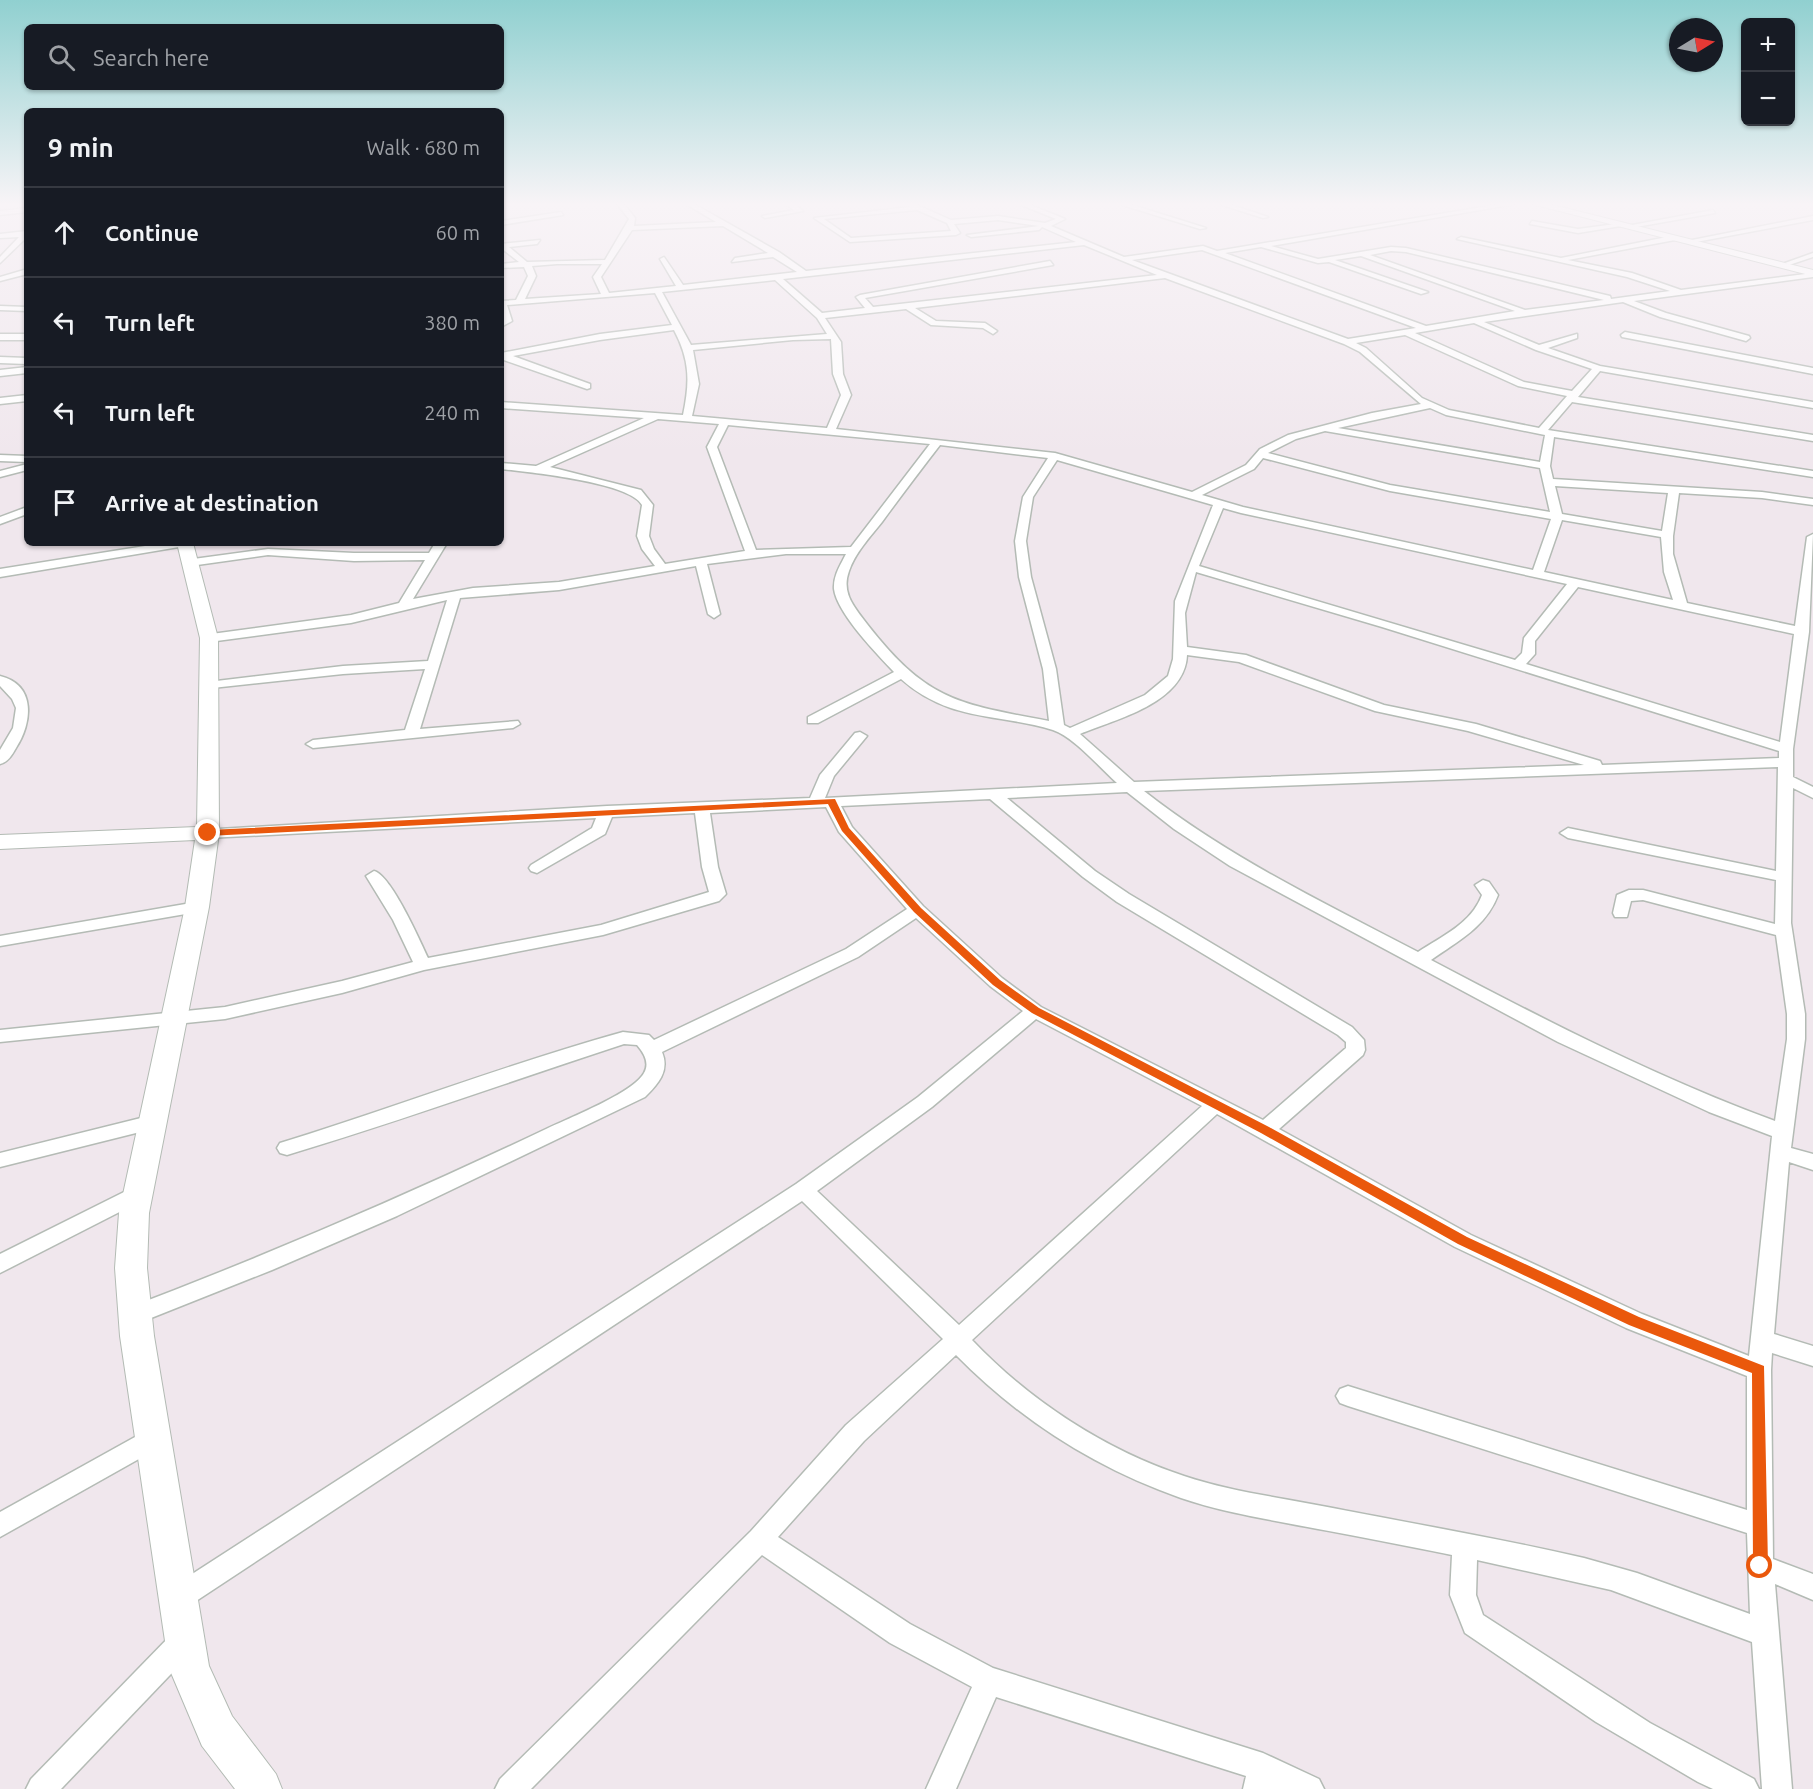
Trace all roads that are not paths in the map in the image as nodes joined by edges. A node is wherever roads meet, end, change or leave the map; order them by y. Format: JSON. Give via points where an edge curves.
{"nodes":[{"id":1,"x":526,"y":287,"type":"edge"},
{"id":2,"x":602,"y":287,"type":"edge"},
{"id":3,"x":686,"y":287,"type":"edge"},
{"id":4,"x":788,"y":287,"type":"edge"},
{"id":5,"x":913,"y":287,"type":"edge"},
{"id":6,"x":1071,"y":287,"type":"edge"},
{"id":7,"x":1198,"y":287,"type":"edge"},
{"id":8,"x":1313,"y":287,"type":"edge"},
{"id":9,"x":1410,"y":287,"type":"edge"},
{"id":10,"x":1456,"y":287,"type":"edge"},
{"id":11,"x":1567,"y":287,"type":"edge"},
{"id":12,"x":1668,"y":287,"type":"edge"},
{"id":13,"x":1710,"y":287,"type":"edge"},
{"id":14,"x":681,"y":288,"type":"joint"},
{"id":15,"x":657,"y":290,"type":"junction"},
{"id":16,"x":1424,"y":292,"type":"dead end"},
{"id":17,"x":1680,"y":292,"type":"junction"},
{"id":18,"x":606,"y":296,"type":"junction"},
{"id":19,"x":1621,"y":300,"type":"junction"},
{"id":20,"x":519,"y":302,"type":"junction"},
{"id":21,"x":504,"y":303,"type":"edge"},
{"id":22,"x":909,"y":307,"type":"junction"},
{"id":23,"x":0,"y":308,"type":"edge"},
{"id":24,"x":24,"y":309,"type":"edge"},
{"id":25,"x":504,"y":309,"type":"edge"},
{"id":26,"x":871,"y":310,"type":"junction"},
{"id":27,"x":1526,"y":312,"type":"junction"},
{"id":28,"x":820,"y":316,"type":"junction"},
{"id":29,"x":1472,"y":320,"type":"junction"},
{"id":30,"x":504,"y":323,"type":"edge"},
{"id":31,"x":677,"y":327,"type":"junction"},
{"id":32,"x":1423,"y":327,"type":"junction"},
{"id":33,"x":993,"y":331,"type":"dead end"},
{"id":34,"x":1403,"y":331,"type":"junction"},
{"id":35,"x":1625,"y":335,"type":"dead end"},
{"id":36,"x":834,"y":336,"type":"junction"},
{"id":37,"x":1574,"y":336,"type":"dead end"},
{"id":38,"x":0,"y":337,"type":"edge"},
{"id":39,"x":24,"y":337,"type":"edge"},
{"id":40,"x":1746,"y":338,"type":"dead end"},
{"id":41,"x":1347,"y":342,"type":"junction"},
{"id":42,"x":688,"y":348,"type":"junction"},
{"id":43,"x":1539,"y":348,"type":"junction"},
{"id":44,"x":504,"y":356,"type":"edge"},
{"id":45,"x":504,"y":357,"type":"edge"},
{"id":46,"x":0,"y":360,"type":"edge"},
{"id":47,"x":24,"y":361,"type":"edge"},
{"id":48,"x":1598,"y":368,"type":"junction"},
{"id":49,"x":24,"y":370,"type":"edge"},
{"id":50,"x":1813,"y":371,"type":"edge"},
{"id":51,"x":0,"y":373,"type":"edge"},
{"id":52,"x":587,"y":386,"type":"dead end"},
{"id":53,"x":1573,"y":397,"type":"junction"},
{"id":54,"x":24,"y":398,"type":"edge"},
{"id":55,"x":0,"y":401,"type":"edge"},
{"id":56,"x":504,"y":405,"type":"edge"},
{"id":57,"x":1813,"y":405,"type":"edge"},
{"id":58,"x":1428,"y":406,"type":"junction"},
{"id":59,"x":654,"y":417,"type":"junction"},
{"id":60,"x":687,"y":418,"type":"junction"},
{"id":61,"x":725,"y":422,"type":"junction"},
{"id":62,"x":1321,"y":428,"type":"junction"},
{"id":63,"x":830,"y":432,"type":"junction"},
{"id":64,"x":1545,"y":432,"type":"junction"},
{"id":65,"x":1813,"y":438,"type":"edge"},
{"id":66,"x":937,"y":442,"type":"junction"},
{"id":67,"x":1260,"y":454,"type":"junction"},
{"id":68,"x":1055,"y":456,"type":"junction"},
{"id":69,"x":0,"y":458,"type":"edge"},
{"id":70,"x":24,"y":459,"type":"edge"},
{"id":71,"x":504,"y":466,"type":"edge"},
{"id":72,"x":1545,"y":466,"type":"junction"},
{"id":73,"x":24,"y":468,"type":"edge"},
{"id":74,"x":540,"y":468,"type":"junction"},
{"id":75,"x":0,"y":474,"type":"edge"},
{"id":76,"x":1813,"y":474,"type":"edge"},
{"id":77,"x":1548,"y":482,"type":"junction"},
{"id":78,"x":1674,"y":489,"type":"junction"},
{"id":79,"x":1191,"y":496,"type":"junction"},
{"id":80,"x":1813,"y":502,"type":"edge"},
{"id":81,"x":1219,"y":504,"type":"junction"},
{"id":82,"x":24,"y":511,"type":"edge"},
{"id":83,"x":1557,"y":518,"type":"junction"},
{"id":84,"x":0,"y":521,"type":"edge"},
{"id":85,"x":1667,"y":536,"type":"junction"},
{"id":86,"x":1813,"y":545,"type":"edge"},
{"id":87,"x":348,"y":546,"type":"edge"},
{"id":88,"x":439,"y":546,"type":"edge"},
{"id":89,"x":854,"y":550,"type":"junction"},
{"id":90,"x":188,"y":552,"type":"edge"},
{"id":91,"x":751,"y":553,"type":"junction"},
{"id":92,"x":343,"y":556,"type":"junction"},
{"id":93,"x":433,"y":556,"type":"junction"},
{"id":94,"x":700,"y":560,"type":"junction"},
{"id":95,"x":661,"y":566,"type":"junction"},
{"id":96,"x":1194,"y":568,"type":"junction"},
{"id":97,"x":0,"y":573,"type":"edge"},
{"id":98,"x":1537,"y":574,"type":"junction"},
{"id":99,"x":1575,"y":583,"type":"junction"},
{"id":100,"x":454,"y":595,"type":"junction"},
{"id":101,"x":404,"y":604,"type":"junction"},
{"id":102,"x":1682,"y":606,"type":"junction"},
{"id":103,"x":714,"y":614,"type":"dead end"},
{"id":104,"x":1809,"y":619,"type":"edge"},
{"id":105,"x":1803,"y":632,"type":"junction"},
{"id":106,"x":208,"y":638,"type":"junction"},
{"id":107,"x":1181,"y":650,"type":"junction"},
{"id":108,"x":431,"y":665,"type":"junction"},
{"id":109,"x":1518,"y":665,"type":"junction"},
{"id":110,"x":902,"y":673,"type":"junction"},
{"id":111,"x":0,"y":680,"type":"edge"},
{"id":112,"x":208,"y":686,"type":"junction"},
{"id":113,"x":813,"y":720,"type":"dead end"},
{"id":114,"x":513,"y":724,"type":"dead end"},
{"id":115,"x":1064,"y":730,"type":"junction"},
{"id":116,"x":412,"y":732,"type":"junction"},
{"id":117,"x":860,"y":736,"type":"dead end"},
{"id":118,"x":313,"y":744,"type":"dead end"},
{"id":119,"x":0,"y":760,"type":"edge"},
{"id":120,"x":1786,"y":764,"type":"junction"},
{"id":121,"x":1609,"y":769,"type":"junction"},
{"id":122,"x":1130,"y":788,"type":"junction"},
{"id":123,"x":1813,"y":794,"type":"edge"},
{"id":124,"x":995,"y":795,"type":"junction"},
{"id":125,"x":824,"y":802,"type":"junction"},
{"id":126,"x":702,"y":807,"type":"junction"},
{"id":127,"x":608,"y":811,"type":"junction"},
{"id":128,"x":208,"y":833,"type":"junction"},
{"id":129,"x":1568,"y":833,"type":"dead end"},
{"id":130,"x":0,"y":842,"type":"edge"},
{"id":131,"x":537,"y":868,"type":"dead end"},
{"id":132,"x":374,"y":876,"type":"dead end"},
{"id":133,"x":1783,"y":877,"type":"junction"},
{"id":134,"x":1483,"y":885,"type":"dead end"},
{"id":135,"x":197,"y":907,"type":"junction"},
{"id":136,"x":917,"y":910,"type":"junction"},
{"id":137,"x":1621,"y":913,"type":"dead end"},
{"id":138,"x":1784,"y":932,"type":"junction"},
{"id":139,"x":0,"y":941,"type":"edge"},
{"id":140,"x":1420,"y":959,"type":"junction"},
{"id":141,"x":423,"y":965,"type":"junction"},
{"id":142,"x":1035,"y":1011,"type":"junction"},
{"id":143,"x":176,"y":1018,"type":"junction"},
{"id":144,"x":0,"y":1036,"type":"edge"},
{"id":145,"x":652,"y":1049,"type":"junction"},
{"id":146,"x":1216,"y":1104,"type":"junction"},
{"id":147,"x":153,"y":1122,"type":"junction"},
{"id":148,"x":1265,"y":1130,"type":"junction"},
{"id":149,"x":1782,"y":1142,"type":"junction"},
{"id":150,"x":287,"y":1148,"type":"dead end"},
{"id":151,"x":0,"y":1160,"type":"edge"},
{"id":152,"x":1813,"y":1162,"type":"edge"},
{"id":153,"x":803,"y":1190,"type":"junction"},
{"id":154,"x":138,"y":1193,"type":"junction"},
{"id":155,"x":6,"y":1258,"type":"edge"},
{"id":156,"x":136,"y":1315,"type":"junction"},
{"id":157,"x":957,"y":1340,"type":"junction"},
{"id":158,"x":1761,"y":1340,"type":"junction"},
{"id":159,"x":1813,"y":1356,"type":"edge"},
{"id":160,"x":1759,"y":1370,"type":"junction"},
{"id":161,"x":1348,"y":1396,"type":"dead end"},
{"id":162,"x":153,"y":1438,"type":"junction"},
{"id":163,"x":0,"y":1525,"type":"edge"},
{"id":164,"x":1759,"y":1525,"type":"junction"},
{"id":165,"x":760,"y":1539,"type":"junction"},
{"id":166,"x":1466,"y":1546,"type":"junction"},
{"id":167,"x":1760,"y":1566,"type":"junction"},
{"id":168,"x":1813,"y":1587,"type":"edge"},
{"id":169,"x":178,"y":1599,"type":"junction"},
{"id":170,"x":1765,"y":1633,"type":"junction"},
{"id":171,"x":184,"y":1640,"type":"junction"},
{"id":172,"x":989,"y":1681,"type":"junction"},
{"id":173,"x":1260,"y":1778,"type":"edge"},
{"id":174,"x":41,"y":1789,"type":"edge"},
{"id":175,"x":261,"y":1789,"type":"edge"},
{"id":176,"x":510,"y":1789,"type":"edge"},
{"id":177,"x":941,"y":1789,"type":"edge"},
{"id":178,"x":1309,"y":1789,"type":"edge"},
{"id":179,"x":1744,"y":1789,"type":"edge"},
{"id":180,"x":1777,"y":1789,"type":"edge"}],
"edges":[{"from":1,"to":20,"type":"street"},
{"from":2,"to":18,"type":"street"},
{"from":3,"to":14,"type":"street"},
{"from":4,"to":28,"type":"street"},
{"from":5,"to":26,"type":"street","via":[[860,297]]},
{"from":6,"to":22,"type":"street"},
{"from":7,"to":41,"type":"street"},
{"from":8,"to":32,"type":"street"},
{"from":9,"to":16,"type":"street"},
{"from":10,"to":27,"type":"street"},
{"from":11,"to":19,"type":"street"},
{"from":12,"to":17,"type":"street"},
{"from":13,"to":17,"type":"street"},
{"from":14,"to":15,"type":"street"},
{"from":15,"to":18,"type":"street"},
{"from":15,"to":31,"type":"street"},
{"from":17,"to":19,"type":"street"},
{"from":18,"to":20,"type":"street"},
{"from":19,"to":27,"type":"street"},
{"from":19,"to":40,"type":"street"},
{"from":20,"to":21,"type":"street"},
{"from":22,"to":26,"type":"street"},
{"from":22,"to":33,"type":"street","via":[[934,323],[985,326]]},
{"from":23,"to":24,"type":"street"},
{"from":25,"to":30,"type":"street","via":[[508,321]]},
{"from":26,"to":28,"type":"street"},
{"from":27,"to":29,"type":"street"},
{"from":28,"to":36,"type":"street"},
{"from":29,"to":32,"type":"street"},
{"from":29,"to":43,"type":"street"},
{"from":31,"to":42,"type":"street"},
{"from":31,"to":44,"type":"street"},
{"from":32,"to":34,"type":"street"},
{"from":34,"to":41,"type":"street"},
{"from":34,"to":53,"type":"street","via":[[1521,384]]},
{"from":35,"to":50,"type":"street"},
{"from":36,"to":42,"type":"street"},
{"from":36,"to":63,"type":"street","via":[[838,374],[846,395]]},
{"from":37,"to":43,"type":"street"},
{"from":38,"to":39,"type":"street"},
{"from":41,"to":58,"type":"street","via":[[1363,350]]},
{"from":42,"to":60,"type":"street","via":[[694,384]]},
{"from":43,"to":48,"type":"street"},
{"from":45,"to":52,"type":"street"},
{"from":46,"to":47,"type":"street"},
{"from":48,"to":53,"type":"street"},
{"from":48,"to":57,"type":"street"},
{"from":49,"to":51,"type":"street"},
{"from":53,"to":64,"type":"street"},
{"from":53,"to":65,"type":"street"},
{"from":54,"to":55,"type":"street"},
{"from":56,"to":59,"type":"street"},
{"from":58,"to":62,"type":"street"},
{"from":58,"to":64,"type":"street"},
{"from":59,"to":60,"type":"street"},
{"from":59,"to":74,"type":"street"},
{"from":60,"to":61,"type":"street"},
{"from":61,"to":63,"type":"street"},
{"from":61,"to":91,"type":"street","via":[[712,447]]},
{"from":62,"to":67,"type":"street","via":[[1292,437]]},
{"from":62,"to":72,"type":"street"},
{"from":63,"to":66,"type":"street"},
{"from":64,"to":72,"type":"street"},
{"from":64,"to":76,"type":"street"},
{"from":66,"to":68,"type":"street"},
{"from":66,"to":89,"type":"street"},
{"from":67,"to":79,"type":"street","via":[[1250,467]]},
{"from":67,"to":83,"type":"street","via":[[1390,488]]},
{"from":68,"to":79,"type":"street"},
{"from":68,"to":115,"type":"street","via":[[1026,500],[1019,548]]},
{"from":69,"to":70,"type":"street"},
{"from":71,"to":74,"type":"street"},
{"from":72,"to":77,"type":"street"},
{"from":73,"to":75,"type":"street"},
{"from":74,"to":95,"type":"street","via":[[623,487],[646,499],[649,506],[643,535]]},
{"from":77,"to":78,"type":"street"},
{"from":77,"to":83,"type":"street"},
{"from":78,"to":80,"type":"street"},
{"from":78,"to":85,"type":"street"},
{"from":79,"to":81,"type":"street"},
{"from":81,"to":96,"type":"street"},
{"from":81,"to":98,"type":"street"},
{"from":82,"to":84,"type":"street"},
{"from":83,"to":85,"type":"street"},
{"from":83,"to":98,"type":"street"},
{"from":85,"to":102,"type":"street","via":[[1670,575]]},
{"from":86,"to":104,"type":"street"},
{"from":87,"to":92,"type":"street"},
{"from":88,"to":93,"type":"street"},
{"from":89,"to":91,"type":"street"},
{"from":89,"to":110,"type":"street","via":[[843,571],[843,601]]},
{"from":90,"to":92,"type":"street"},
{"from":90,"to":97,"type":"street"},
{"from":90,"to":106,"type":"street"},
{"from":91,"to":94,"type":"street"},
{"from":92,"to":93,"type":"street"},
{"from":93,"to":101,"type":"street"},
{"from":94,"to":95,"type":"street"},
{"from":94,"to":103,"type":"street"},
{"from":95,"to":100,"type":"street","via":[[616,578],[559,586]]},
{"from":96,"to":107,"type":"street","via":[[1178,614]]},
{"from":96,"to":109,"type":"street"},
{"from":98,"to":99,"type":"street"},
{"from":99,"to":102,"type":"street"},
{"from":99,"to":109,"type":"street","via":[[1529,641],[1528,654]]},
{"from":100,"to":101,"type":"street"},
{"from":100,"to":108,"type":"street"},
{"from":101,"to":106,"type":"street","via":[[351,619]]},
{"from":102,"to":105,"type":"street"},
{"from":104,"to":105,"type":"street"},
{"from":105,"to":120,"type":"street","via":[[1800,682]]},
{"from":106,"to":112,"type":"street"},
{"from":107,"to":115,"type":"street","via":[[1171,683],[1159,693]]},
{"from":107,"to":121,"type":"street","via":[[1241,658],[1380,708],[1471,727]]},
{"from":108,"to":112,"type":"street","via":[[343,670]]},
{"from":108,"to":116,"type":"street"},
{"from":109,"to":120,"type":"street"},
{"from":110,"to":113,"type":"street"},
{"from":110,"to":115,"type":"street","via":[[920,688],[964,707]]},
{"from":111,"to":119,"type":"street","via":[[17,693],[24,708],[21,728]]},
{"from":112,"to":128,"type":"street"},
{"from":114,"to":116,"type":"street"},
{"from":115,"to":122,"type":"street"},
{"from":116,"to":118,"type":"street"},
{"from":117,"to":125,"type":"street","via":[[827,775]]},
{"from":120,"to":121,"type":"street"},
{"from":120,"to":123,"type":"street"},
{"from":120,"to":133,"type":"street"},
{"from":121,"to":122,"type":"street"},
{"from":122,"to":124,"type":"street"},
{"from":122,"to":140,"type":"street","via":[[1236,863]]},
{"from":124,"to":125,"type":"street"},
{"from":124,"to":148,"type":"street","via":[[1123,898],[1355,1040],[1356,1050]]},
{"from":125,"to":126,"type":"street"},
{"from":125,"to":136,"type":"street"},
{"from":126,"to":127,"type":"street"},
{"from":126,"to":141,"type":"street","via":[[718,894],[603,930]]},
{"from":127,"to":128,"type":"street"},
{"from":127,"to":131,"type":"street","via":[[599,831]]},
{"from":128,"to":130,"type":"street"},
{"from":128,"to":135,"type":"street"},
{"from":129,"to":133,"type":"street"},
{"from":132,"to":141,"type":"street"},
{"from":133,"to":138,"type":"street"},
{"from":134,"to":140,"type":"street","via":[[1490,895],[1478,919]]},
{"from":135,"to":139,"type":"street"},
{"from":135,"to":143,"type":"street"},
{"from":136,"to":142,"type":"street","via":[[996,982]]},
{"from":136,"to":145,"type":"street","via":[[852,953]]},
{"from":137,"to":138,"type":"street","via":[[1623,899],[1643,895]]},
{"from":138,"to":149,"type":"street","via":[[1796,1039]]},
{"from":140,"to":149,"type":"street","via":[[1565,1038],[1716,1107]]},
{"from":141,"to":143,"type":"street","via":[[277,1002]]},
{"from":142,"to":146,"type":"street"},
{"from":142,"to":153,"type":"street","via":[[925,1102]]},
{"from":143,"to":144,"type":"street"},
{"from":143,"to":147,"type":"street"},
{"from":145,"to":150,"type":"street","via":[[642,1039],[623,1038]]},
{"from":145,"to":156,"type":"street","via":[[657,1066],[654,1078],[638,1092],[521,1151],[345,1231]]},
{"from":146,"to":148,"type":"street"},
{"from":146,"to":157,"type":"street"},
{"from":147,"to":151,"type":"street"},
{"from":147,"to":154,"type":"street"},
{"from":148,"to":160,"type":"street","via":[[1462,1241],[1634,1321]]},
{"from":149,"to":152,"type":"street"},
{"from":149,"to":158,"type":"street"},
{"from":153,"to":157,"type":"street","via":[[941,1320]]},
{"from":153,"to":169,"type":"street"},
{"from":154,"to":155,"type":"street"},
{"from":154,"to":156,"type":"street","via":[[131,1268]]},
{"from":156,"to":162,"type":"street"},
{"from":157,"to":165,"type":"street","via":[[855,1433]]},
{"from":157,"to":166,"type":"street","via":[[1056,1426],[1096,1450],[1181,1486],[1252,1505]]},
{"from":158,"to":159,"type":"street"},
{"from":158,"to":160,"type":"street"},
{"from":160,"to":164,"type":"street"},
{"from":161,"to":164,"type":"street"},
{"from":162,"to":163,"type":"street"},
{"from":162,"to":169,"type":"street"},
{"from":164,"to":167,"type":"street"},
{"from":165,"to":172,"type":"street","via":[[897,1632]]},
{"from":165,"to":176,"type":"street"},
{"from":166,"to":170,"type":"street","via":[[1587,1571]]},
{"from":166,"to":179,"type":"street","via":[[1461,1596],[1474,1624],[1607,1712],[1709,1773]]},
{"from":167,"to":168,"type":"street"},
{"from":167,"to":170,"type":"street"},
{"from":169,"to":171,"type":"street"},
{"from":170,"to":180,"type":"street"},
{"from":171,"to":174,"type":"street"},
{"from":171,"to":175,"type":"street","via":[[189,1668],[217,1731]]},
{"from":172,"to":173,"type":"street"},
{"from":172,"to":177,"type":"street"},
{"from":173,"to":178,"type":"street"}]}
